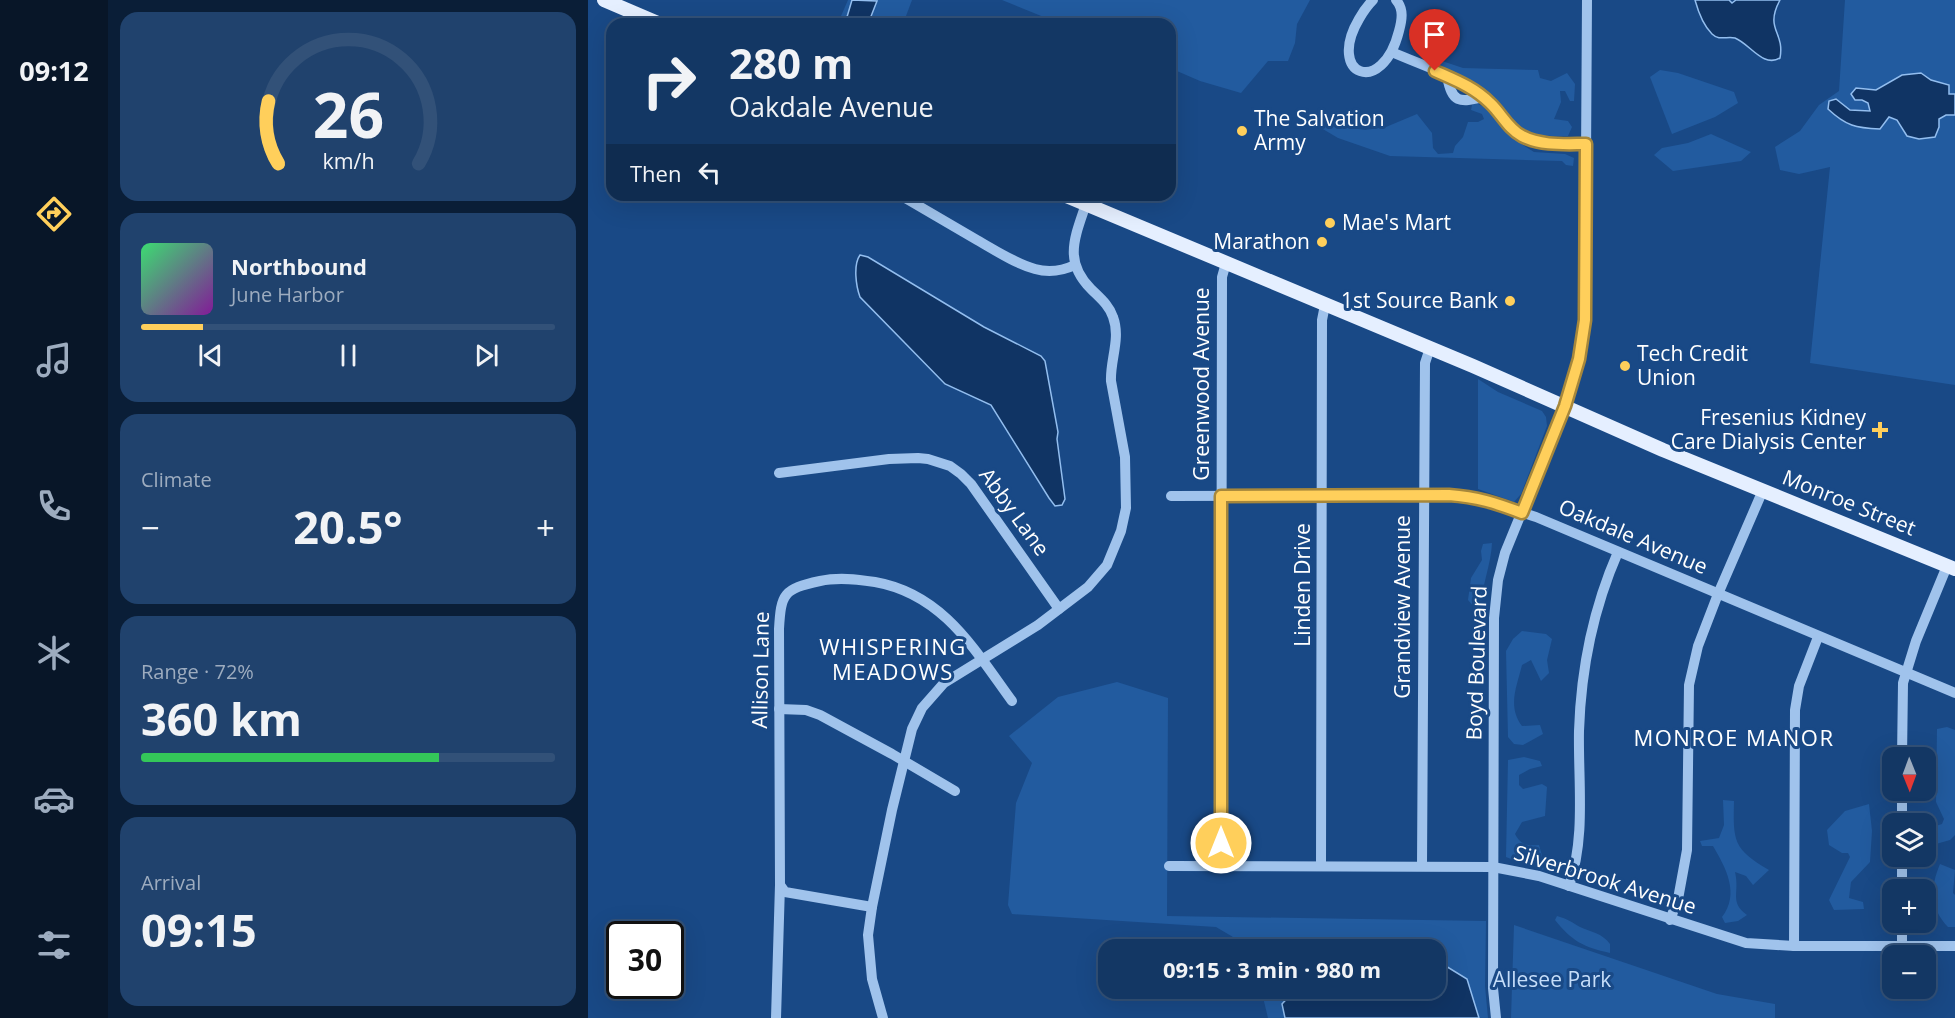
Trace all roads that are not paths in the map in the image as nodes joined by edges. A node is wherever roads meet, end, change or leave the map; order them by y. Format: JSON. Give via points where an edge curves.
{"nodes":[{"id":1,"x":604,"y":0,"type":"edge"},
{"id":2,"x":1373,"y":0,"type":"edge"},
{"id":3,"x":1396,"y":0,"type":"edge"},
{"id":4,"x":1587,"y":0,"type":"edge"},
{"id":5,"x":646,"y":18,"type":"edge"},
{"id":6,"x":1392,"y":52,"type":"junction"},
{"id":7,"x":1447,"y":76,"type":"junction"},
{"id":8,"x":1484,"y":97,"type":"junction"},
{"id":9,"x":1586,"y":144,"type":"junction"},
{"id":10,"x":910,"y":201,"type":"edge"},
{"id":11,"x":1079,"y":201,"type":"edge"},
{"id":12,"x":1086,"y":204,"type":"junction"},
{"id":13,"x":1226,"y":263,"type":"junction"},
{"id":14,"x":1075,"y":265,"type":"junction"},
{"id":15,"x":1325,"y":305,"type":"junction"},
{"id":16,"x":1430,"y":348,"type":"junction"},
{"id":17,"x":1565,"y":406,"type":"junction"},
{"id":18,"x":779,"y":473,"type":"dead end"},
{"id":19,"x":1763,"y":490,"type":"junction"},
{"id":20,"x":1423,"y":495,"type":"junction"},
{"id":21,"x":1171,"y":496,"type":"dead end"},
{"id":22,"x":1221,"y":496,"type":"junction"},
{"id":23,"x":1322,"y":496,"type":"junction"},
{"id":24,"x":1522,"y":513,"type":"junction"},
{"id":25,"x":1618,"y":552,"type":"junction"},
{"id":26,"x":1951,"y":567,"type":"edge"},
{"id":27,"x":1718,"y":594,"type":"junction"},
{"id":28,"x":1059,"y":609,"type":"junction"},
{"id":29,"x":1818,"y":637,"type":"junction"},
{"id":30,"x":981,"y":659,"type":"junction"},
{"id":31,"x":1905,"y":673,"type":"junction"},
{"id":32,"x":1955,"y":693,"type":"edge"},
{"id":33,"x":1012,"y":701,"type":"dead end"},
{"id":34,"x":779,"y":709,"type":"junction"},
{"id":35,"x":1902,"y":747,"type":"edge"},
{"id":36,"x":904,"y":762,"type":"junction"},
{"id":37,"x":955,"y":791,"type":"dead end"},
{"id":38,"x":1169,"y":866,"type":"dead end"},
{"id":39,"x":1221,"y":866,"type":"junction"},
{"id":40,"x":1321,"y":866,"type":"junction"},
{"id":41,"x":1422,"y":866,"type":"junction"},
{"id":42,"x":1493,"y":867,"type":"junction"},
{"id":43,"x":780,"y":885,"type":"junction"},
{"id":44,"x":1569,"y":886,"type":"junction"},
{"id":45,"x":872,"y":907,"type":"junction"},
{"id":46,"x":1670,"y":920,"type":"junction"},
{"id":47,"x":1794,"y":946,"type":"junction"},
{"id":48,"x":1936,"y":946,"type":"edge"},
{"id":49,"x":1955,"y":946,"type":"edge"},
{"id":50,"x":1882,"y":947,"type":"edge"},
{"id":51,"x":776,"y":1018,"type":"edge"},
{"id":52,"x":884,"y":1018,"type":"edge"},
{"id":53,"x":1496,"y":1018,"type":"edge"}],
"edges":[{"from":1,"to":5,"type":"main road"},
{"from":2,"to":6,"type":"street","via":[[1351,35],[1350,62],[1358,70],[1369,72],[1384,65]]},
{"from":3,"to":6,"type":"street","via":[[1402,12]]},
{"from":4,"to":9,"type":"street","name":"Boyd Boulevard"},
{"from":6,"to":7,"type":"street"},
{"from":7,"to":8,"type":"street"},
{"from":7,"to":8,"type":"street","via":[[1455,98],[1462,101]]},
{"from":8,"to":9,"type":"street","via":[[1521,136],[1546,143]]},
{"from":9,"to":17,"type":"street","name":"Boyd Boulevard","via":[[1585,320]]},
{"from":10,"to":14,"type":"street","via":[[1029,267],[1062,271]]},
{"from":11,"to":12,"type":"main road","name":"Monroe Street"},
{"from":12,"to":13,"type":"main road","name":"Monroe Street"},
{"from":12,"to":14,"type":"street","via":[[1077,228]]},
{"from":13,"to":15,"type":"main road","name":"Monroe Street"},
{"from":13,"to":22,"type":"street","name":"Greenwood Avenue","via":[[1222,277]]},
{"from":14,"to":28,"type":"street","via":[[1110,309],[1116,328],[1110,369],[1125,457],[1126,508],[1107,565],[1088,587]]},
{"from":15,"to":16,"type":"main road","name":"Monroe Street"},
{"from":15,"to":23,"type":"street","name":"Linden Drive"},
{"from":16,"to":17,"type":"main road","name":"Monroe Street"},
{"from":16,"to":20,"type":"street","name":"Grandview Avenue","via":[[1425,363]]},
{"from":17,"to":19,"type":"main road","name":"Monroe Street"},
{"from":17,"to":24,"type":"street","name":"Boyd Boulevard"},
{"from":18,"to":28,"type":"street","name":"Abby Lane","via":[[906,458],[950,466],[971,484]]},
{"from":19,"to":26,"type":"main road","name":"Monroe Street"},
{"from":19,"to":27,"type":"street"},
{"from":20,"to":23,"type":"street","name":"Oakdale Avenue"},
{"from":20,"to":24,"type":"street","name":"Oakdale Avenue","via":[[1473,497]]},
{"from":20,"to":41,"type":"street","name":"Grandview Avenue"},
{"from":21,"to":22,"type":"street","name":"Oakdale Avenue"},
{"from":22,"to":23,"type":"street","name":"Oakdale Avenue"},
{"from":22,"to":39,"type":"street","name":"Greenwood Avenue"},
{"from":23,"to":40,"type":"street","name":"Linden Drive"},
{"from":24,"to":25,"type":"street","name":"Oakdale Avenue"},
{"from":24,"to":42,"type":"street","name":"Boyd Boulevard","via":[[1505,553],[1494,618]]},
{"from":25,"to":27,"type":"street","name":"Oakdale Avenue"},
{"from":25,"to":44,"type":"street","via":[[1599,603],[1585,662],[1580,719],[1579,848]]},
{"from":26,"to":31,"type":"street"},
{"from":27,"to":29,"type":"street","name":"Oakdale Avenue"},
{"from":27,"to":46,"type":"street","via":[[1698,646],[1689,685],[1687,850]]},
{"from":28,"to":30,"type":"street"},
{"from":29,"to":31,"type":"street","name":"Oakdale Avenue"},
{"from":29,"to":47,"type":"street","via":[[1799,686],[1795,710]]},
{"from":30,"to":33,"type":"street","name":"Allison Lane"},
{"from":30,"to":34,"type":"street","name":"Allison Lane","via":[[940,611],[899,588],[850,579],[810,583],[789,591],[781,603]]},
{"from":30,"to":36,"type":"street","via":[[944,683],[929,699],[912,729]]},
{"from":31,"to":32,"type":"street","name":"Oakdale Avenue"},
{"from":31,"to":35,"type":"street"},
{"from":34,"to":36,"type":"street","via":[[820,715]]},
{"from":34,"to":43,"type":"street","name":"Allison Lane"},
{"from":36,"to":37,"type":"street"},
{"from":36,"to":45,"type":"street"},
{"from":38,"to":39,"type":"street","name":"Silverbrook Avenue"},
{"from":39,"to":40,"type":"street","name":"Silverbrook Avenue"},
{"from":40,"to":41,"type":"street","name":"Silverbrook Avenue"},
{"from":41,"to":42,"type":"street","name":"Silverbrook Avenue"},
{"from":42,"to":44,"type":"street","name":"Silverbrook Avenue"},
{"from":42,"to":53,"type":"street","name":"Boyd Boulevard"},
{"from":43,"to":45,"type":"street","via":[[785,892]]},
{"from":43,"to":51,"type":"street","name":"Allison Lane"},
{"from":44,"to":46,"type":"street","name":"Silverbrook Avenue"},
{"from":45,"to":52,"type":"street","via":[[872,979]]},
{"from":46,"to":47,"type":"street","name":"Silverbrook Avenue","via":[[1746,943]]},
{"from":47,"to":50,"type":"street","name":"Silverbrook Avenue"},
{"from":48,"to":49,"type":"street","name":"Silverbrook Avenue"}]}
